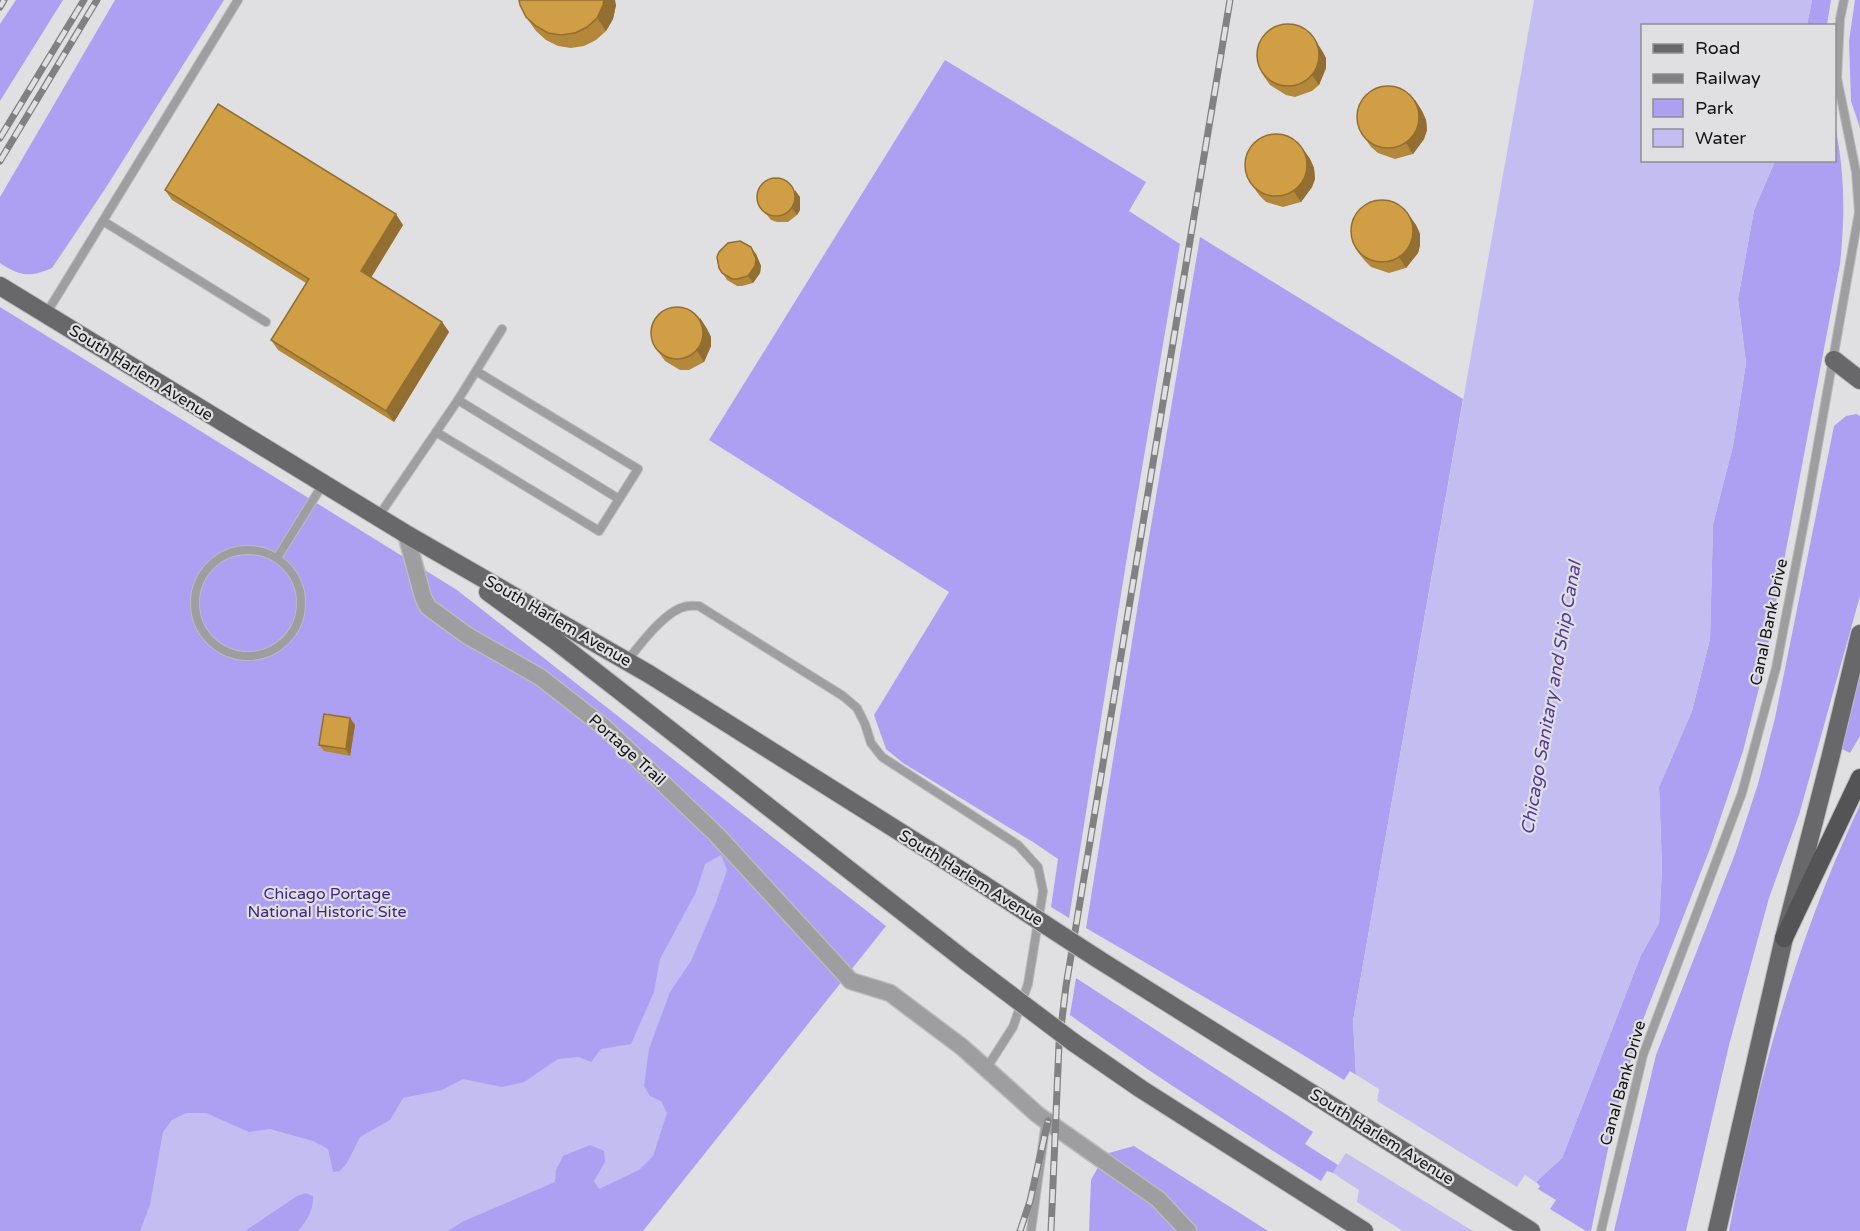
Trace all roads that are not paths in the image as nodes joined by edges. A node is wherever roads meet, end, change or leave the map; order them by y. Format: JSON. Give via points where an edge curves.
{"nodes":[{"id":1,"x":238,"y":0,"type":"edge"},
{"id":2,"x":1844,"y":0,"type":"edge"},
{"id":3,"x":103,"y":221,"type":"junction"},
{"id":4,"x":0,"y":286,"type":"edge"},
{"id":5,"x":46,"y":314,"type":"junction"},
{"id":6,"x":266,"y":322,"type":"dead end"},
{"id":7,"x":502,"y":329,"type":"dead end"},
{"id":8,"x":1834,"y":360,"type":"junction"},
{"id":9,"x":476,"y":371,"type":"junction"},
{"id":10,"x":1860,"y":380,"type":"edge"},
{"id":11,"x":458,"y":400,"type":"junction"},
{"id":12,"x":436,"y":432,"type":"junction"},
{"id":13,"x":323,"y":484,"type":"junction"},
{"id":14,"x":619,"y":499,"type":"junction"},
{"id":15,"x":378,"y":518,"type":"junction"},
{"id":16,"x":406,"y":534,"type":"junction"},
{"id":17,"x":277,"y":558,"type":"junction"},
{"id":18,"x":1860,"y":634,"type":"edge"},
{"id":19,"x":627,"y":661,"type":"junction"},
{"id":20,"x":1860,"y":778,"type":"edge"},
{"id":21,"x":1784,"y":938,"type":"junction"},
{"id":22,"x":986,"y":1069,"type":"junction"},
{"id":23,"x":1046,"y":1121,"type":"junction"},
{"id":24,"x":1031,"y":1231,"type":"edge"},
{"id":25,"x":1188,"y":1231,"type":"edge"},
{"id":26,"x":1364,"y":1231,"type":"edge"},
{"id":27,"x":1531,"y":1231,"type":"edge"},
{"id":28,"x":1601,"y":1231,"type":"edge"},
{"id":29,"x":1717,"y":1231,"type":"edge"}],
"edges":[{"from":1,"to":3,"type":"lane"},
{"from":2,"to":8,"type":"lane","name":"Canal Bank Drive","via":[[1838,78],[1856,172],[1859,212]]},
{"from":3,"to":5,"type":"lane"},
{"from":3,"to":6,"type":"lane"},
{"from":4,"to":5,"type":"main road","name":"South Harlem Avenue"},
{"from":5,"to":13,"type":"main road","name":"South Harlem Avenue"},
{"from":7,"to":9,"type":"lane"},
{"from":8,"to":10,"type":"main road"},
{"from":8,"to":28,"type":"lane","name":"Canal Bank Drive","via":[[1773,680],[1742,793],[1643,1055]]},
{"from":9,"to":11,"type":"lane"},
{"from":9,"to":14,"type":"lane","via":[[638,469]]},
{"from":11,"to":12,"type":"lane"},
{"from":11,"to":14,"type":"lane"},
{"from":12,"to":14,"type":"lane","via":[[599,531]]},
{"from":12,"to":15,"type":"lane"},
{"from":13,"to":15,"type":"main road","name":"South Harlem Avenue"},
{"from":13,"to":17,"type":"lane"},
{"from":15,"to":16,"type":"main road","name":"South Harlem Avenue"},
{"from":16,"to":19,"type":"main road","name":"South Harlem Avenue"},
{"from":16,"to":22,"type":"street","name":"Portage Trail","via":[[428,607],[468,636],[540,677],[604,726],[717,835],[850,981],[890,993]]},
{"from":16,"to":26,"type":"main road","name":"South Harlem Avenue","bridge":true,"via":[[556,641],[1052,1027],[1141,1089]]},
{"from":17,"to":17,"type":"lane","via":[[240,550],[215,561],[202,578],[195,612],[208,638],[224,651],[245,657],[263,655],[284,643],[292,633],[301,607],[300,591],[292,573]]},
{"from":18,"to":21,"type":"main road"},
{"from":19,"to":22,"type":"lane","via":[[648,633],[665,619],[682,607],[699,606],[843,696],[857,708],[871,743],[882,758],[1018,845],[1038,867],[1043,891],[1029,984],[1013,1027]]},
{"from":19,"to":27,"type":"main road","name":"South Harlem Avenue","bridge":true},
{"from":20,"to":21,"type":"highway"},
{"from":21,"to":29,"type":"main road"},
{"from":22,"to":23,"type":"street"},
{"from":23,"to":24,"type":"lane"},
{"from":23,"to":25,"type":"street","via":[[1158,1199]]}]}
